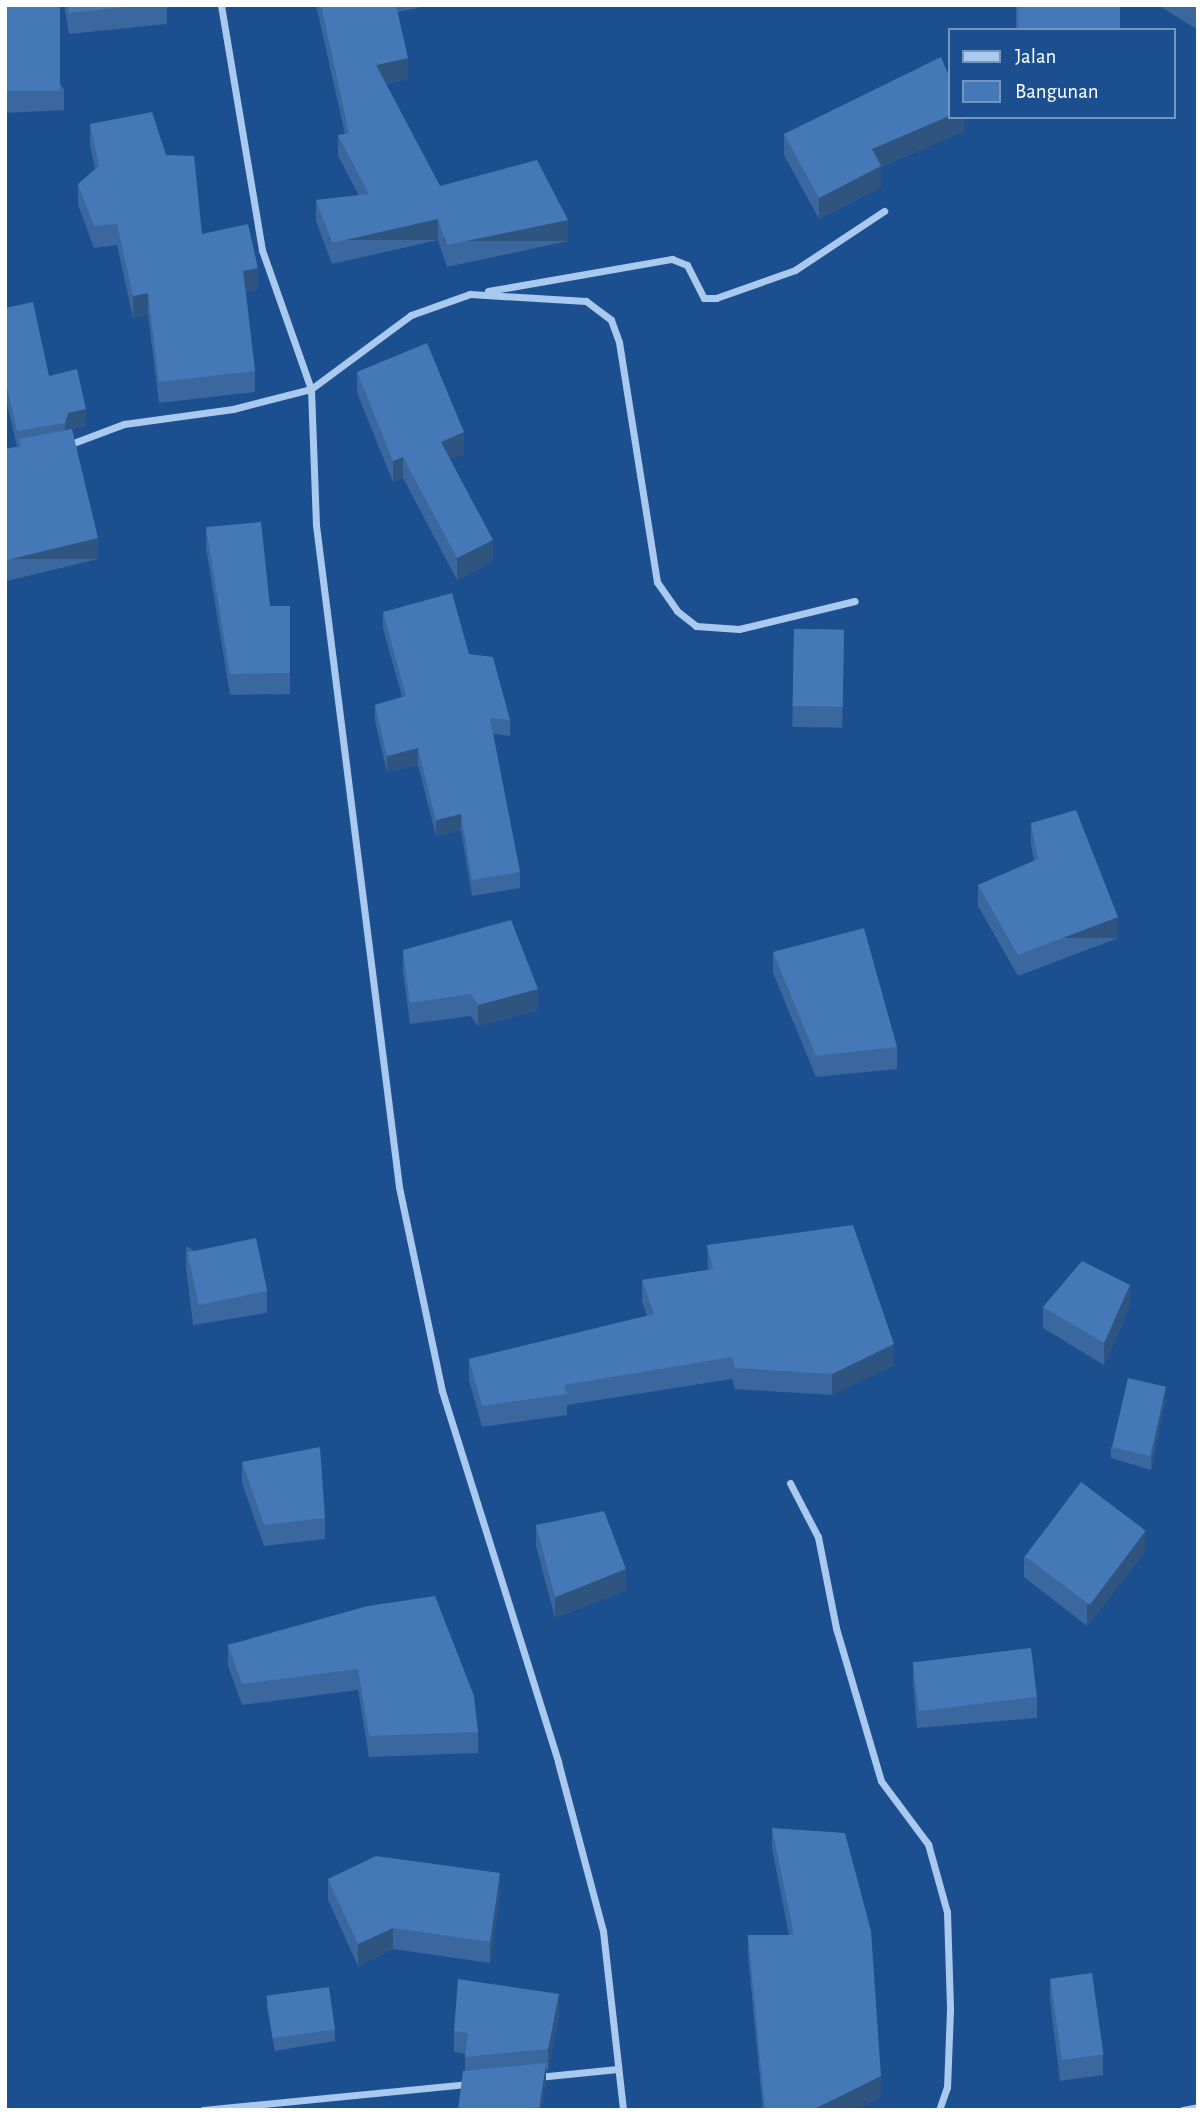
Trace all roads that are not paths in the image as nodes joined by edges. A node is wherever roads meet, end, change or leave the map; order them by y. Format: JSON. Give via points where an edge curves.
{"nodes":[{"id":1,"x":221,"y":5,"type":"edge"},
{"id":2,"x":884,"y":211,"type":"dead end"},
{"id":3,"x":470,"y":294,"type":"junction"},
{"id":4,"x":311,"y":389,"type":"junction"},
{"id":5,"x":55,"y":448,"type":"edge"},
{"id":6,"x":855,"y":601,"type":"dead end"},
{"id":7,"x":790,"y":1483,"type":"dead end"},
{"id":8,"x":618,"y":2069,"type":"junction"},
{"id":9,"x":521,"y":2078,"type":"edge"},
{"id":10,"x":480,"y":2082,"type":"edge"},
{"id":11,"x":1198,"y":2107,"type":"edge"},
{"id":12,"x":203,"y":2110,"type":"edge"},
{"id":13,"x":623,"y":2110,"type":"edge"},
{"id":14,"x":939,"y":2110,"type":"edge"},
{"id":15,"x":1183,"y":2110,"type":"edge"}],
"edges":[{"from":1,"to":4,"type":"street","via":[[262,250]]},
{"from":2,"to":3,"type":"street","via":[[795,270],[716,298],[704,299],[687,265],[672,259]]},
{"from":3,"to":4,"type":"street","via":[[411,314]]},
{"from":3,"to":6,"type":"street","via":[[586,301],[611,320],[657,582],[677,611],[696,626],[739,629]]},
{"from":4,"to":5,"type":"street","via":[[233,409],[124,424]]},
{"from":4,"to":8,"type":"street","via":[[316,525],[399,1187],[442,1391],[558,1762],[603,1931]]},
{"from":7,"to":14,"type":"street","via":[[818,1537],[836,1628],[881,1781],[928,1844],[947,1912],[950,2023],[947,2087]]},
{"from":8,"to":9,"type":"street"},
{"from":8,"to":13,"type":"street"},
{"from":10,"to":12,"type":"street"},
{"from":11,"to":15,"type":"street"}]}
